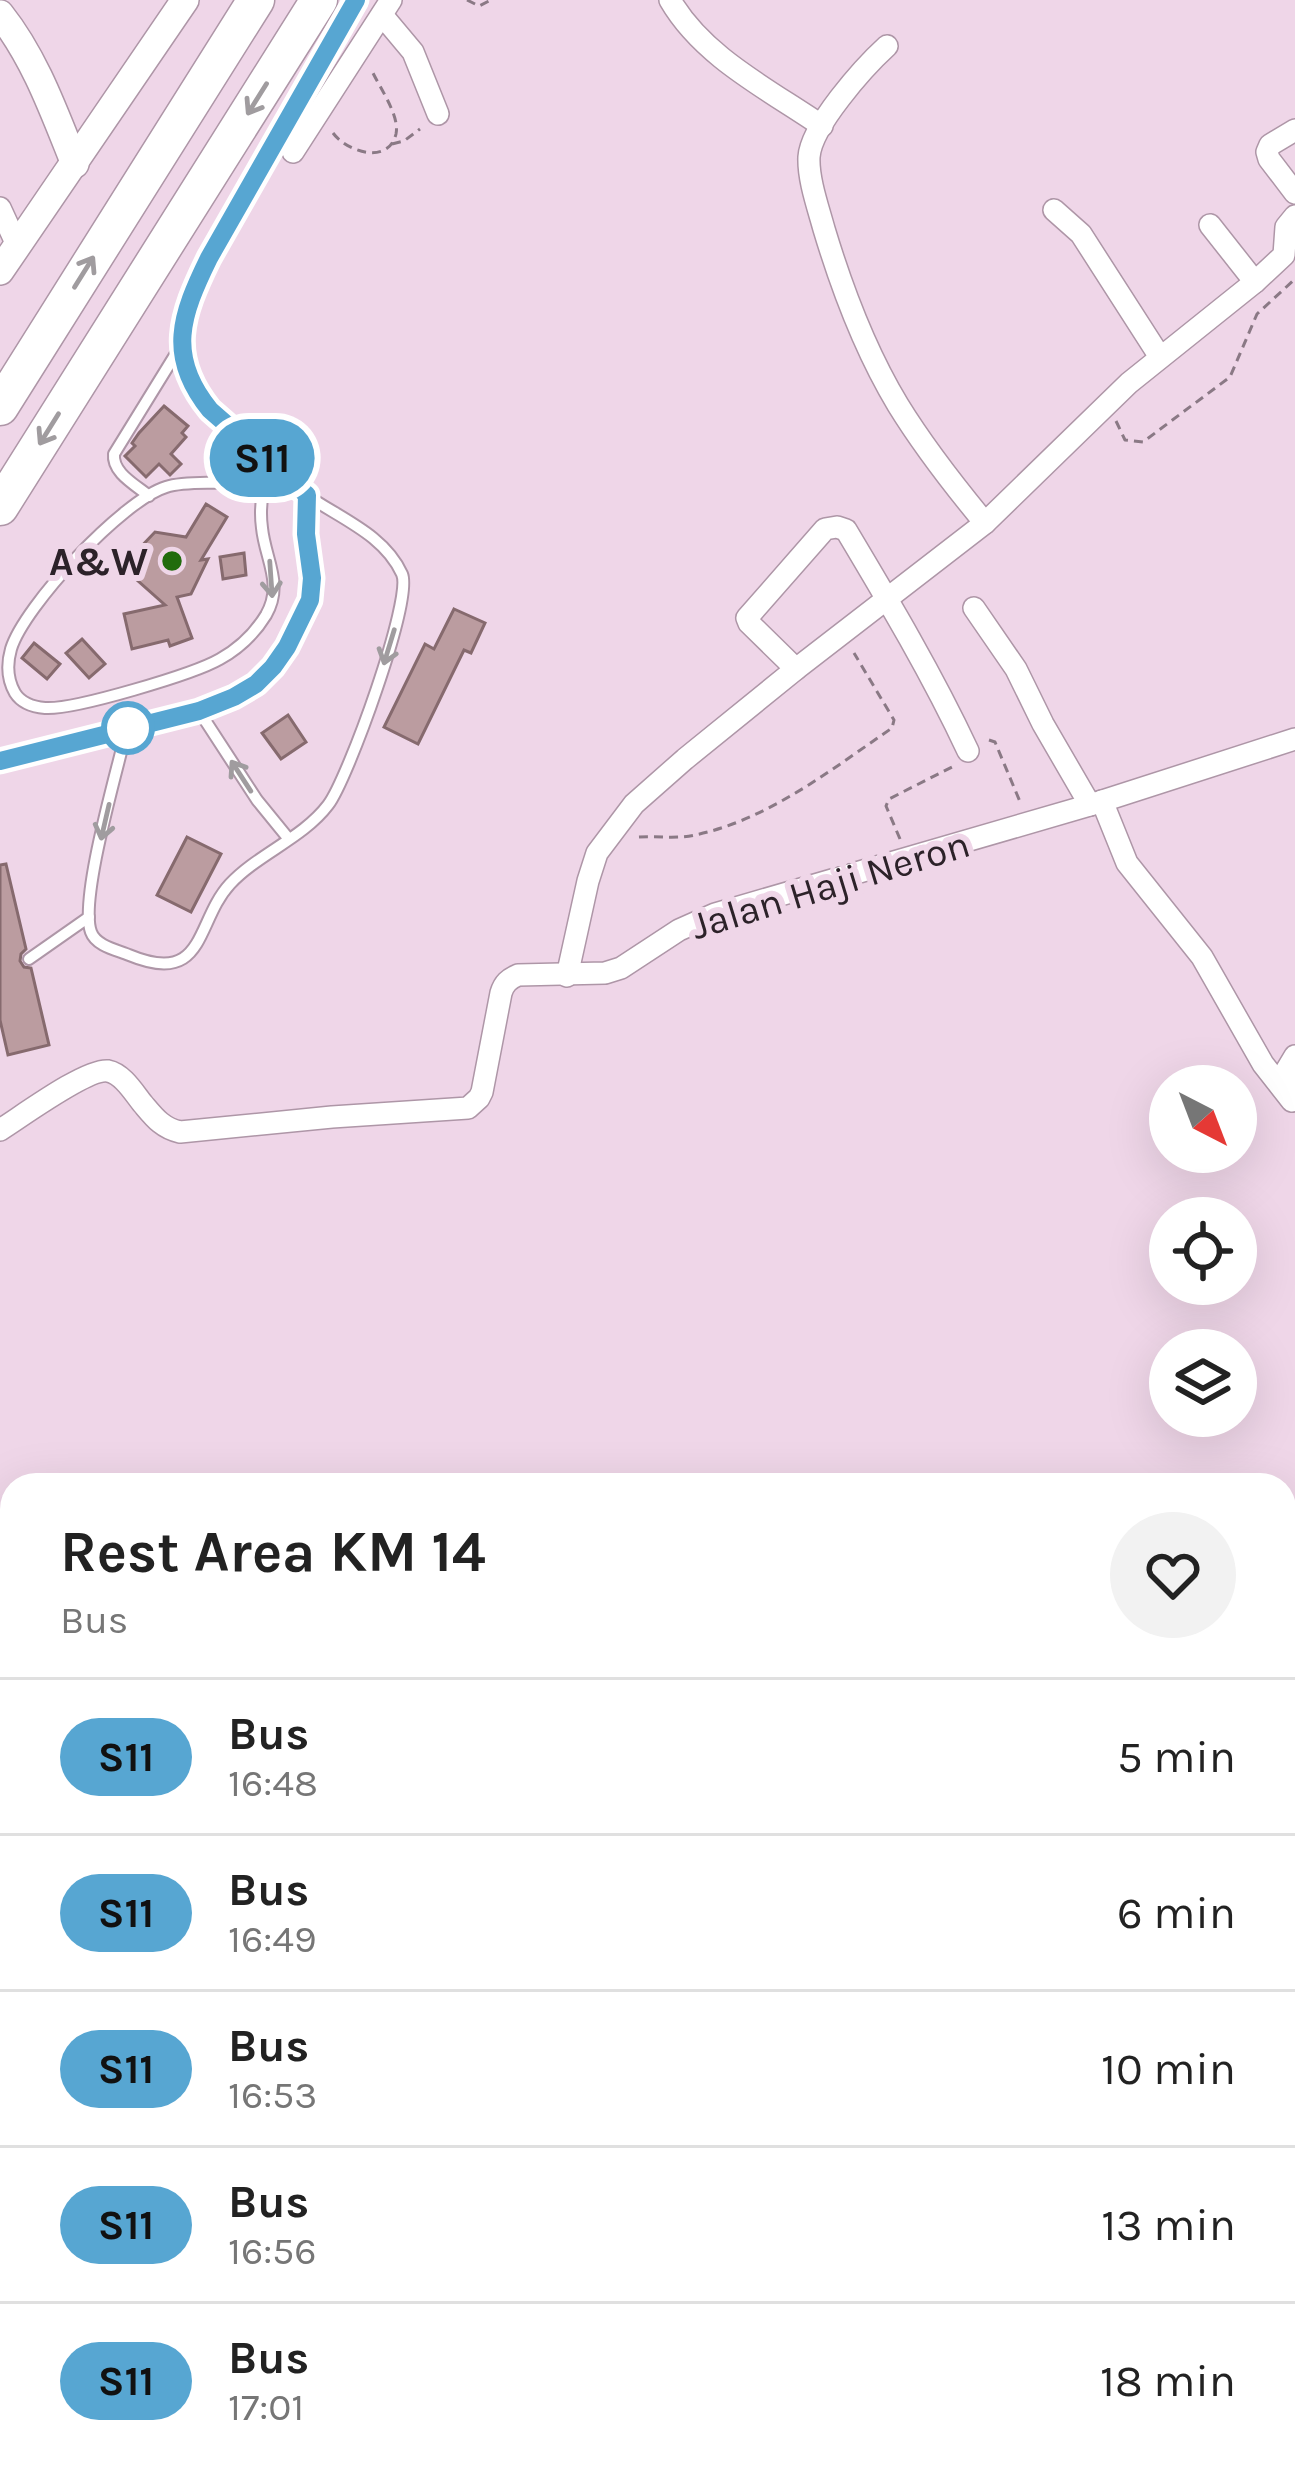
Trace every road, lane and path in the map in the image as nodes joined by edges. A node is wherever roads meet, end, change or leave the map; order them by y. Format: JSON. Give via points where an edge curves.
{"nodes":[{"id":1,"x":184,"y":0,"type":"edge"},
{"id":2,"x":256,"y":0,"type":"edge"},
{"id":3,"x":319,"y":0,"type":"edge"},
{"id":4,"x":356,"y":0,"type":"edge"},
{"id":5,"x":467,"y":0,"type":"edge"},
{"id":6,"x":491,"y":0,"type":"edge"},
{"id":7,"x":670,"y":0,"type":"edge"},
{"id":8,"x":1,"y":7,"type":"edge"},
{"id":9,"x":386,"y":8,"type":"edge"},
{"id":10,"x":887,"y":46,"type":"dead end"},
{"id":11,"x":360,"y":47,"type":"junction"},
{"id":12,"x":319,"y":111,"type":"junction"},
{"id":13,"x":438,"y":115,"type":"joint"},
{"id":14,"x":822,"y":126,"type":"junction"},
{"id":15,"x":1295,"y":130,"type":"edge"},
{"id":16,"x":391,"y":144,"type":"junction"},
{"id":17,"x":293,"y":152,"type":"dead end"},
{"id":18,"x":75,"y":164,"type":"junction"},
{"id":19,"x":1295,"y":193,"type":"edge"},
{"id":20,"x":0,"y":208,"type":"edge"},
{"id":21,"x":1054,"y":210,"type":"dead end"},
{"id":22,"x":1295,"y":216,"type":"edge"},
{"id":23,"x":1210,"y":226,"type":"dead end"},
{"id":24,"x":17,"y":245,"type":"junction"},
{"id":25,"x":1290,"y":260,"type":"edge"},
{"id":26,"x":0,"y":272,"type":"edge"},
{"id":27,"x":1295,"y":279,"type":"edge"},
{"id":28,"x":1255,"y":282,"type":"junction"},
{"id":29,"x":182,"y":345,"type":"junction"},
{"id":30,"x":1160,"y":357,"type":"junction"},
{"id":31,"x":1107,"y":404,"type":"junction"},
{"id":32,"x":0,"y":407,"type":"edge"},
{"id":33,"x":265,"y":460,"type":"junction"},
{"id":34,"x":307,"y":495,"type":"junction"},
{"id":35,"x":149,"y":496,"type":"junction"},
{"id":36,"x":0,"y":507,"type":"edge"},
{"id":37,"x":985,"y":523,"type":"junction"},
{"id":38,"x":886,"y":598,"type":"junction"},
{"id":39,"x":974,"y":608,"type":"dead end"},
{"id":40,"x":842,"y":632,"type":"junction"},
{"id":41,"x":796,"y":669,"type":"junction"},
{"id":42,"x":199,"y":711,"type":"junction"},
{"id":43,"x":127,"y":728,"type":"junction"},
{"id":44,"x":1295,"y":739,"type":"edge"},
{"id":45,"x":968,"y":751,"type":"junction"},
{"id":46,"x":0,"y":761,"type":"edge"},
{"id":47,"x":1096,"y":803,"type":"junction"},
{"id":48,"x":1028,"y":823,"type":"junction"},
{"id":49,"x":607,"y":837,"type":"junction"},
{"id":50,"x":288,"y":838,"type":"junction"},
{"id":51,"x":908,"y":860,"type":"junction"},
{"id":52,"x":89,"y":917,"type":"junction"},
{"id":53,"x":29,"y":959,"type":"dead end"},
{"id":54,"x":567,"y":976,"type":"junction"},
{"id":55,"x":1295,"y":1057,"type":"edge"},
{"id":56,"x":1293,"y":1103,"type":"edge"},
{"id":57,"x":0,"y":1130,"type":"edge"}],
"edges":[{"from":1,"to":18,"type":"main road"},
{"from":32,"to":2,"type":"highway","one_way":true},
{"from":3,"to":36,"type":"highway","one_way":true},
{"from":4,"to":29,"type":"lane","via":[[209,258],[188,302]]},
{"from":5,"to":6,"type":"path"},
{"from":7,"to":14,"type":"street","via":[[702,43]]},
{"from":8,"to":18,"type":"main road"},
{"from":9,"to":11,"type":"street"},
{"from":9,"to":13,"type":"street"},
{"from":10,"to":14,"type":"street"},
{"from":11,"to":12,"type":"street"},
{"from":11,"to":16,"type":"path","via":[[396,121]]},
{"from":12,"to":16,"type":"path","via":[[352,150],[380,152]]},
{"from":12,"to":17,"type":"street"},
{"from":13,"to":16,"type":"path"},
{"from":14,"to":37,"type":"street","via":[[809,158],[818,208],[860,327],[898,405]]},
{"from":15,"to":19,"type":"street","via":[[1267,152]]},
{"from":18,"to":24,"type":"main road"},
{"from":20,"to":24,"type":"street"},
{"from":21,"to":30,"type":"street","via":[[1081,234]]},
{"from":22,"to":25,"type":"street","via":[[1286,227]]},
{"from":23,"to":28,"type":"street"},
{"from":24,"to":26,"type":"main road"},
{"from":25,"to":28,"type":"street"},
{"from":27,"to":31,"type":"path","via":[[1257,314],[1230,377],[1143,442],[1125,440]]},
{"from":28,"to":30,"type":"street"},
{"from":29,"to":33,"type":"lane","via":[[197,395]]},
{"from":29,"to":35,"type":"lane","via":[[114,454],[117,470]]},
{"from":30,"to":31,"type":"street"},
{"from":31,"to":37,"type":"street"},
{"from":33,"to":34,"type":"lane"},
{"from":33,"to":35,"type":"lane","via":[[230,482]]},
{"from":33,"to":35,"type":"lane","one_way":true,"via":[[261,521],[275,591],[248,638],[219,660],[166,679],[52,709],[29,706],[8,673],[12,646],[74,560]]},
{"from":34,"to":42,"type":"lane","via":[[312,578],[301,623],[256,684]]},
{"from":34,"to":50,"type":"lane","one_way":true,"via":[[385,550],[404,576],[405,596],[332,800]]},
{"from":37,"to":38,"type":"street"},
{"from":38,"to":40,"type":"street"},
{"from":38,"to":41,"type":"street","via":[[846,530],[825,530],[746,618]]},
{"from":38,"to":45,"type":"street"},
{"from":39,"to":47,"type":"street"},
{"from":40,"to":41,"type":"street"},
{"from":40,"to":49,"type":"path","via":[[892,728],[753,816],[693,836]]},
{"from":41,"to":49,"type":"street","via":[[658,782]]},
{"from":42,"to":43,"type":"lane"},
{"from":50,"to":42,"type":"lane","one_way":true},
{"from":43,"to":46,"type":"lane"},
{"from":43,"to":52,"type":"lane","one_way":true},
{"from":44,"to":47,"type":"street","name":"Jalan Haji Neron"},
{"from":45,"to":48,"type":"path","via":[[995,742]]},
{"from":45,"to":51,"type":"path","via":[[963,762],[889,799]]},
{"from":47,"to":48,"type":"street","name":"Jalan Haji Neron"},
{"from":47,"to":56,"type":"street","via":[[1126,863],[1202,957]]},
{"from":48,"to":51,"type":"street","name":"Jalan Haji Neron"},
{"from":49,"to":54,"type":"street","via":[[587,881]]},
{"from":50,"to":52,"type":"lane","via":[[241,872],[190,951],[174,962],[153,965],[101,944]]},
{"from":51,"to":54,"type":"street","name":"Jalan Haji Neron","via":[[715,914],[621,968]]},
{"from":52,"to":53,"type":"lane"},
{"from":54,"to":57,"type":"street","name":"Jalan Haji Neron","via":[[518,975],[503,985],[482,1092],[458,1110],[179,1132],[107,1071]]},
{"from":55,"to":56,"type":"street","via":[[1286,1071]]}]}
